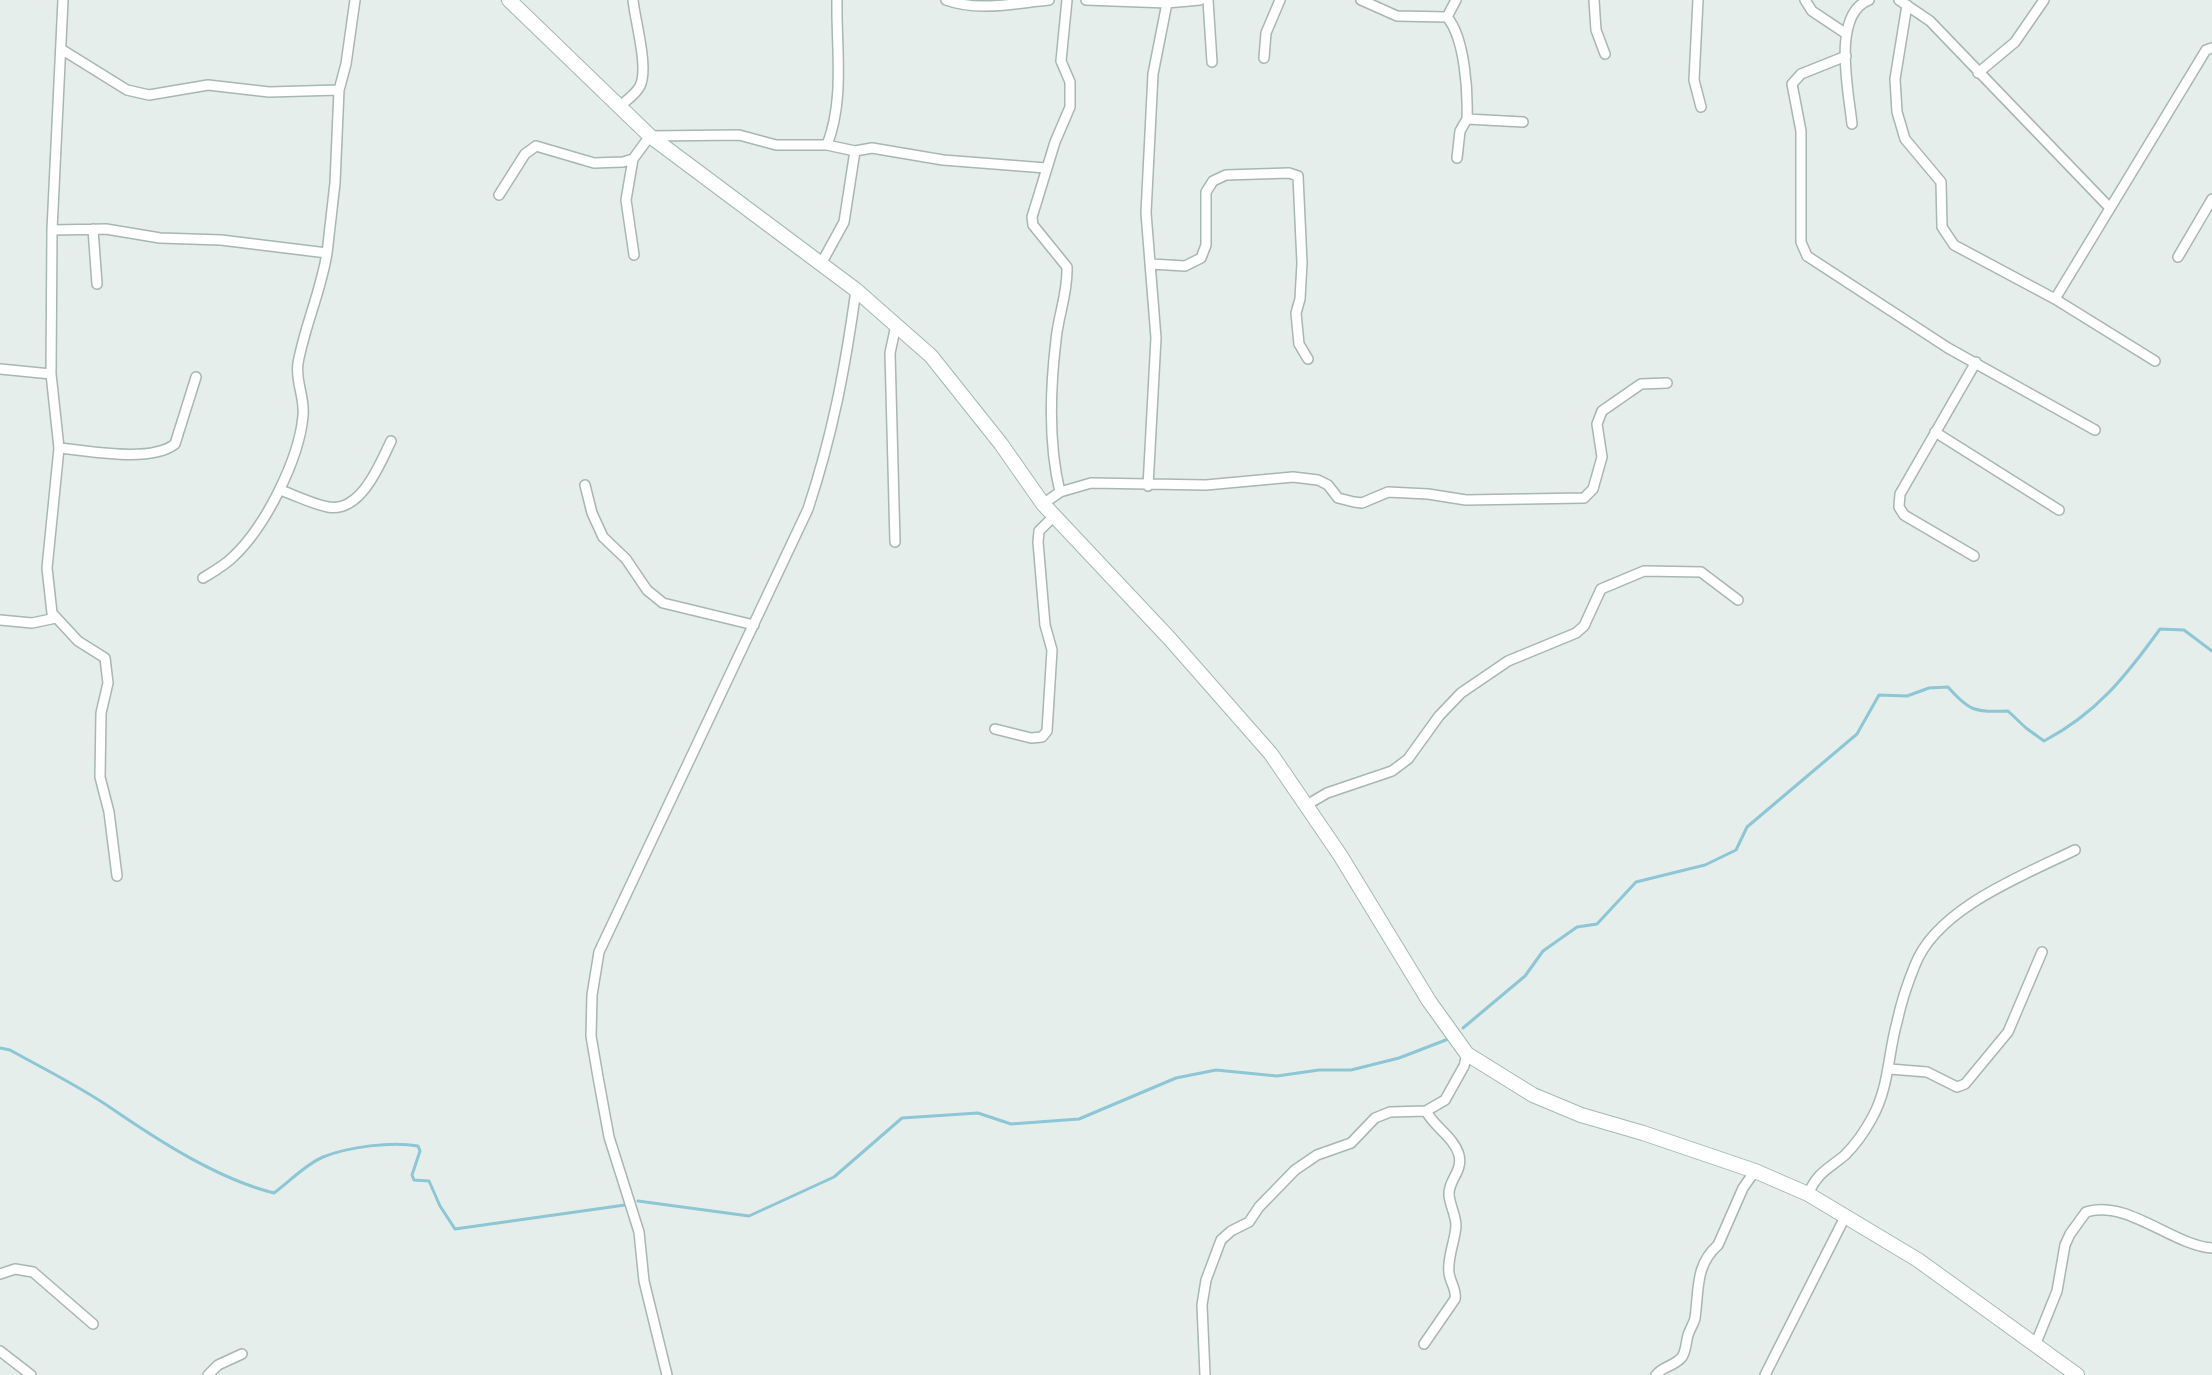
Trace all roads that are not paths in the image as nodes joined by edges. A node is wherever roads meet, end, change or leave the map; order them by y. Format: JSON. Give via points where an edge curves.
{"nodes":[{"id":1,"x":63,"y":0,"type":"edge"},
{"id":2,"x":354,"y":0,"type":"edge"},
{"id":3,"x":509,"y":0,"type":"edge"},
{"id":4,"x":633,"y":0,"type":"edge"},
{"id":5,"x":837,"y":0,"type":"edge"},
{"id":6,"x":946,"y":0,"type":"edge"},
{"id":7,"x":1049,"y":0,"type":"edge"},
{"id":8,"x":1067,"y":0,"type":"edge"},
{"id":9,"x":1086,"y":0,"type":"edge"},
{"id":10,"x":1109,"y":0,"type":"edge"},
{"id":11,"x":1200,"y":0,"type":"edge"},
{"id":12,"x":1208,"y":0,"type":"edge"},
{"id":13,"x":1280,"y":0,"type":"edge"},
{"id":14,"x":1361,"y":0,"type":"edge"},
{"id":15,"x":1456,"y":0,"type":"edge"},
{"id":16,"x":1594,"y":0,"type":"edge"},
{"id":17,"x":1698,"y":0,"type":"edge"},
{"id":18,"x":1804,"y":0,"type":"edge"},
{"id":19,"x":1869,"y":0,"type":"edge"},
{"id":20,"x":2044,"y":0,"type":"edge"},
{"id":21,"x":1903,"y":2,"type":"edge"},
{"id":22,"x":1167,"y":3,"type":"junction"},
{"id":23,"x":1447,"y":17,"type":"junction"},
{"id":24,"x":1845,"y":33,"type":"junction"},
{"id":25,"x":2212,"y":48,"type":"edge"},
{"id":26,"x":61,"y":49,"type":"junction"},
{"id":27,"x":1605,"y":54,"type":"dead end"},
{"id":28,"x":1846,"y":56,"type":"junction"},
{"id":29,"x":1264,"y":58,"type":"dead end"},
{"id":30,"x":1212,"y":62,"type":"dead end"},
{"id":31,"x":1978,"y":73,"type":"junction"},
{"id":32,"x":339,"y":90,"type":"junction"},
{"id":33,"x":620,"y":106,"type":"junction"},
{"id":34,"x":1701,"y":107,"type":"dead end"},
{"id":35,"x":1467,"y":119,"type":"junction"},
{"id":36,"x":1523,"y":122,"type":"dead end"},
{"id":37,"x":1852,"y":124,"type":"dead end"},
{"id":38,"x":650,"y":136,"type":"junction"},
{"id":39,"x":827,"y":145,"type":"junction"},
{"id":40,"x":855,"y":151,"type":"junction"},
{"id":41,"x":1457,"y":158,"type":"dead end"},
{"id":42,"x":633,"y":159,"type":"junction"},
{"id":43,"x":1047,"y":168,"type":"junction"},
{"id":44,"x":499,"y":195,"type":"dead end"},
{"id":45,"x":2212,"y":199,"type":"edge"},
{"id":46,"x":2109,"y":207,"type":"junction"},
{"id":47,"x":93,"y":229,"type":"junction"},
{"id":48,"x":52,"y":230,"type":"junction"},
{"id":49,"x":327,"y":253,"type":"junction"},
{"id":50,"x":634,"y":255,"type":"dead end"},
{"id":51,"x":2178,"y":257,"type":"dead end"},
{"id":52,"x":821,"y":264,"type":"junction"},
{"id":53,"x":1151,"y":264,"type":"junction"},
{"id":54,"x":97,"y":284,"type":"dead end"},
{"id":55,"x":856,"y":290,"type":"junction"},
{"id":56,"x":2055,"y":299,"type":"junction"},
{"id":57,"x":896,"y":325,"type":"junction"},
{"id":58,"x":1308,"y":359,"type":"dead end"},
{"id":59,"x":2155,"y":361,"type":"dead end"},
{"id":60,"x":1976,"y":362,"type":"junction"},
{"id":61,"x":0,"y":369,"type":"edge"},
{"id":62,"x":51,"y":374,"type":"junction"},
{"id":63,"x":196,"y":377,"type":"dead end"},
{"id":64,"x":1667,"y":383,"type":"dead end"},
{"id":65,"x":2095,"y":430,"type":"dead end"},
{"id":66,"x":1935,"y":432,"type":"junction"},
{"id":67,"x":391,"y":441,"type":"dead end"},
{"id":68,"x":59,"y":448,"type":"junction"},
{"id":69,"x":585,"y":485,"type":"dead end"},
{"id":70,"x":1148,"y":486,"type":"junction"},
{"id":71,"x":280,"y":490,"type":"junction"},
{"id":72,"x":1060,"y":492,"type":"junction"},
{"id":73,"x":1043,"y":504,"type":"junction"},
{"id":74,"x":2059,"y":510,"type":"dead end"},
{"id":75,"x":1054,"y":516,"type":"junction"},
{"id":76,"x":895,"y":542,"type":"dead end"},
{"id":77,"x":1974,"y":556,"type":"dead end"},
{"id":78,"x":204,"y":578,"type":"dead end"},
{"id":79,"x":1738,"y":600,"type":"dead end"},
{"id":80,"x":56,"y":618,"type":"junction"},
{"id":81,"x":0,"y":620,"type":"edge"},
{"id":82,"x":754,"y":625,"type":"junction"},
{"id":83,"x":995,"y":729,"type":"dead end"},
{"id":84,"x":1305,"y":806,"type":"junction"},
{"id":85,"x":2075,"y":850,"type":"dead end"},
{"id":86,"x":117,"y":876,"type":"dead end"},
{"id":87,"x":2042,"y":952,"type":"dead end"},
{"id":88,"x":1467,"y":1054,"type":"junction"},
{"id":89,"x":1890,"y":1069,"type":"junction"},
{"id":90,"x":1426,"y":1111,"type":"junction"},
{"id":91,"x":1755,"y":1171,"type":"junction"},
{"id":92,"x":1808,"y":1194,"type":"junction"},
{"id":93,"x":1845,"y":1217,"type":"junction"},
{"id":94,"x":2212,"y":1248,"type":"edge"},
{"id":95,"x":0,"y":1274,"type":"edge"},
{"id":96,"x":93,"y":1324,"type":"dead end"},
{"id":97,"x":2036,"y":1343,"type":"junction"},
{"id":98,"x":1424,"y":1344,"type":"dead end"},
{"id":99,"x":0,"y":1351,"type":"edge"},
{"id":100,"x":242,"y":1354,"type":"dead end"},
{"id":101,"x":31,"y":1375,"type":"edge"},
{"id":102,"x":208,"y":1375,"type":"edge"},
{"id":103,"x":667,"y":1375,"type":"edge"},
{"id":104,"x":1205,"y":1375,"type":"edge"},
{"id":105,"x":1656,"y":1375,"type":"edge"},
{"id":106,"x":1764,"y":1375,"type":"edge"},
{"id":107,"x":2077,"y":1375,"type":"edge"}],
"edges":[{"from":1,"to":26,"type":"street"},
{"from":2,"to":32,"type":"street"},
{"from":3,"to":33,"type":"street"},
{"from":4,"to":33,"type":"street","via":[[644,69],[637,92]]},
{"from":5,"to":39,"type":"street","via":[[835,116]]},
{"from":6,"to":7,"type":"street","via":[[987,6]]},
{"from":8,"to":43,"type":"street","via":[[1061,61],[1070,82],[1070,107]]},
{"from":9,"to":10,"type":"street"},
{"from":10,"to":22,"type":"street"},
{"from":11,"to":22,"type":"street"},
{"from":12,"to":30,"type":"street"},
{"from":13,"to":29,"type":"street","via":[[1266,33]]},
{"from":14,"to":23,"type":"street","via":[[1397,16]]},
{"from":15,"to":23,"type":"street"},
{"from":16,"to":27,"type":"street","via":[[1596,30]]},
{"from":17,"to":34,"type":"street","via":[[1694,80]]},
{"from":18,"to":24,"type":"street","via":[[1812,11]]},
{"from":19,"to":24,"type":"street","via":[[1853,15]]},
{"from":20,"to":31,"type":"street","via":[[2015,42]]},
{"from":21,"to":31,"type":"street","via":[[1930,21]]},
{"from":21,"to":56,"type":"street","via":[[1895,79],[1897,112],[1905,139],[1941,182],[1942,227],[1954,245]]},
{"from":22,"to":53,"type":"street","via":[[1153,74],[1146,213]]},
{"from":23,"to":35,"type":"street","via":[[1454,25],[1463,59]]},
{"from":24,"to":28,"type":"street"},
{"from":25,"to":46,"type":"street","via":[[2206,50]]},
{"from":26,"to":32,"type":"street","via":[[127,90],[149,95],[208,85],[269,92]]},
{"from":26,"to":48,"type":"street"},
{"from":28,"to":37,"type":"street"},
{"from":28,"to":60,"type":"street","via":[[1801,74],[1792,84],[1801,131],[1801,242],[1808,256],[1824,268]]},
{"from":31,"to":46,"type":"street"},
{"from":32,"to":49,"type":"street"},
{"from":33,"to":38,"type":"street"},
{"from":35,"to":36,"type":"street"},
{"from":35,"to":41,"type":"street","via":[[1460,132]]},
{"from":38,"to":39,"type":"street","via":[[726,134],[776,145]]},
{"from":38,"to":42,"type":"street"},
{"from":38,"to":52,"type":"street"},
{"from":39,"to":40,"type":"street"},
{"from":40,"to":43,"type":"street","via":[[872,148],[943,160]]},
{"from":40,"to":52,"type":"street","via":[[844,222]]},
{"from":42,"to":44,"type":"street","via":[[594,163],[536,146],[525,153]]},
{"from":42,"to":50,"type":"street","via":[[626,200]]},
{"from":43,"to":72,"type":"street","via":[[1034,209],[1034,225],[1067,267],[1056,340],[1051,441]]},
{"from":45,"to":51,"type":"street"},
{"from":46,"to":56,"type":"street"},
{"from":47,"to":48,"type":"street"},
{"from":47,"to":49,"type":"street"},
{"from":47,"to":54,"type":"street"},
{"from":48,"to":62,"type":"street"},
{"from":49,"to":71,"type":"street","via":[[298,365],[303,418]]},
{"from":52,"to":55,"type":"street"},
{"from":53,"to":58,"type":"street","via":[[1185,266],[1201,258],[1206,245],[1206,192],[1213,181],[1226,175],[1289,173],[1298,177],[1302,263],[1296,313],[1299,344]]},
{"from":53,"to":70,"type":"street","via":[[1156,338]]},
{"from":55,"to":57,"type":"street"},
{"from":55,"to":82,"type":"street","via":[[843,385],[827,451],[808,509]]},
{"from":56,"to":59,"type":"street"},
{"from":57,"to":73,"type":"street","via":[[931,357]]},
{"from":57,"to":76,"type":"street","via":[[890,353]]},
{"from":60,"to":65,"type":"street"},
{"from":60,"to":66,"type":"street"},
{"from":61,"to":62,"type":"street"},
{"from":62,"to":68,"type":"street"},
{"from":63,"to":68,"type":"street","via":[[175,444],[166,451],[140,454]]},
{"from":64,"to":70,"type":"street","via":[[1641,384],[1602,411],[1597,424],[1601,464],[1593,489],[1584,498],[1466,500],[1388,492],[1362,503],[1338,498],[1318,480],[1293,477]]},
{"from":66,"to":74,"type":"street"},
{"from":66,"to":77,"type":"street","via":[[1900,494],[1899,507],[1904,515]]},
{"from":67,"to":71,"type":"street","via":[[361,492],[340,507],[328,507]]},
{"from":68,"to":80,"type":"street","via":[[47,568],[52,613]]},
{"from":69,"to":82,"type":"street","via":[[603,537],[626,559],[647,590],[663,603]]},
{"from":70,"to":72,"type":"street","via":[[1105,482]]},
{"from":71,"to":78,"type":"street","via":[[253,535],[232,558]]},
{"from":72,"to":73,"type":"street"},
{"from":73,"to":75,"type":"street"},
{"from":75,"to":83,"type":"street","via":[[1040,531],[1038,542],[1045,625],[1052,650],[1047,731],[1042,737],[1031,738]]},
{"from":75,"to":84,"type":"street","via":[[1235,713],[1289,777]]},
{"from":79,"to":84,"type":"street","via":[[1709,577],[1692,571],[1644,571],[1605,587],[1597,594],[1584,626],[1576,633],[1508,661],[1461,693],[1433,723],[1408,759],[1392,771],[1326,793]]},
{"from":80,"to":81,"type":"street","via":[[32,623]]},
{"from":80,"to":86,"type":"street","via":[[78,641],[105,658],[108,683],[101,713],[100,777]]},
{"from":82,"to":103,"type":"street","via":[[607,929],[592,995],[591,1036],[609,1137],[639,1232],[644,1281]]},
{"from":84,"to":88,"type":"street","via":[[1340,855],[1429,1002]]},
{"from":85,"to":89,"type":"street","via":[[1976,902],[1937,932],[1915,964],[1897,1019]]},
{"from":87,"to":89,"type":"street","via":[[2008,1032],[1965,1084],[1957,1087],[1927,1072]]},
{"from":88,"to":90,"type":"street","via":[[1445,1100]]},
{"from":88,"to":91,"type":"street","via":[[1533,1095],[1581,1115]]},
{"from":89,"to":92,"type":"street","via":[[1872,1118],[1846,1154],[1822,1171]]},
{"from":90,"to":98,"type":"street","via":[[1431,1122],[1452,1142],[1460,1163],[1449,1196],[1456,1215],[1449,1272],[1455,1299]]},
{"from":90,"to":104,"type":"street","via":[[1390,1112],[1375,1119],[1352,1143],[1317,1155],[1295,1170],[1259,1206],[1249,1222],[1221,1240],[1206,1280],[1202,1305]]},
{"from":91,"to":92,"type":"street"},
{"from":91,"to":105,"type":"street","via":[[1743,1188],[1718,1245],[1702,1266],[1696,1285],[1695,1319],[1685,1351]]},
{"from":92,"to":93,"type":"street"},
{"from":93,"to":97,"type":"street","via":[[1918,1260]]},
{"from":93,"to":106,"type":"street"},
{"from":94,"to":97,"type":"street","via":[[2196,1247],[2105,1209],[2086,1212],[2065,1245],[2057,1292]]},
{"from":95,"to":96,"type":"street","via":[[15,1269],[33,1272]]},
{"from":97,"to":107,"type":"street"},
{"from":99,"to":101,"type":"street"},
{"from":100,"to":102,"type":"street","via":[[218,1365]]}]}
